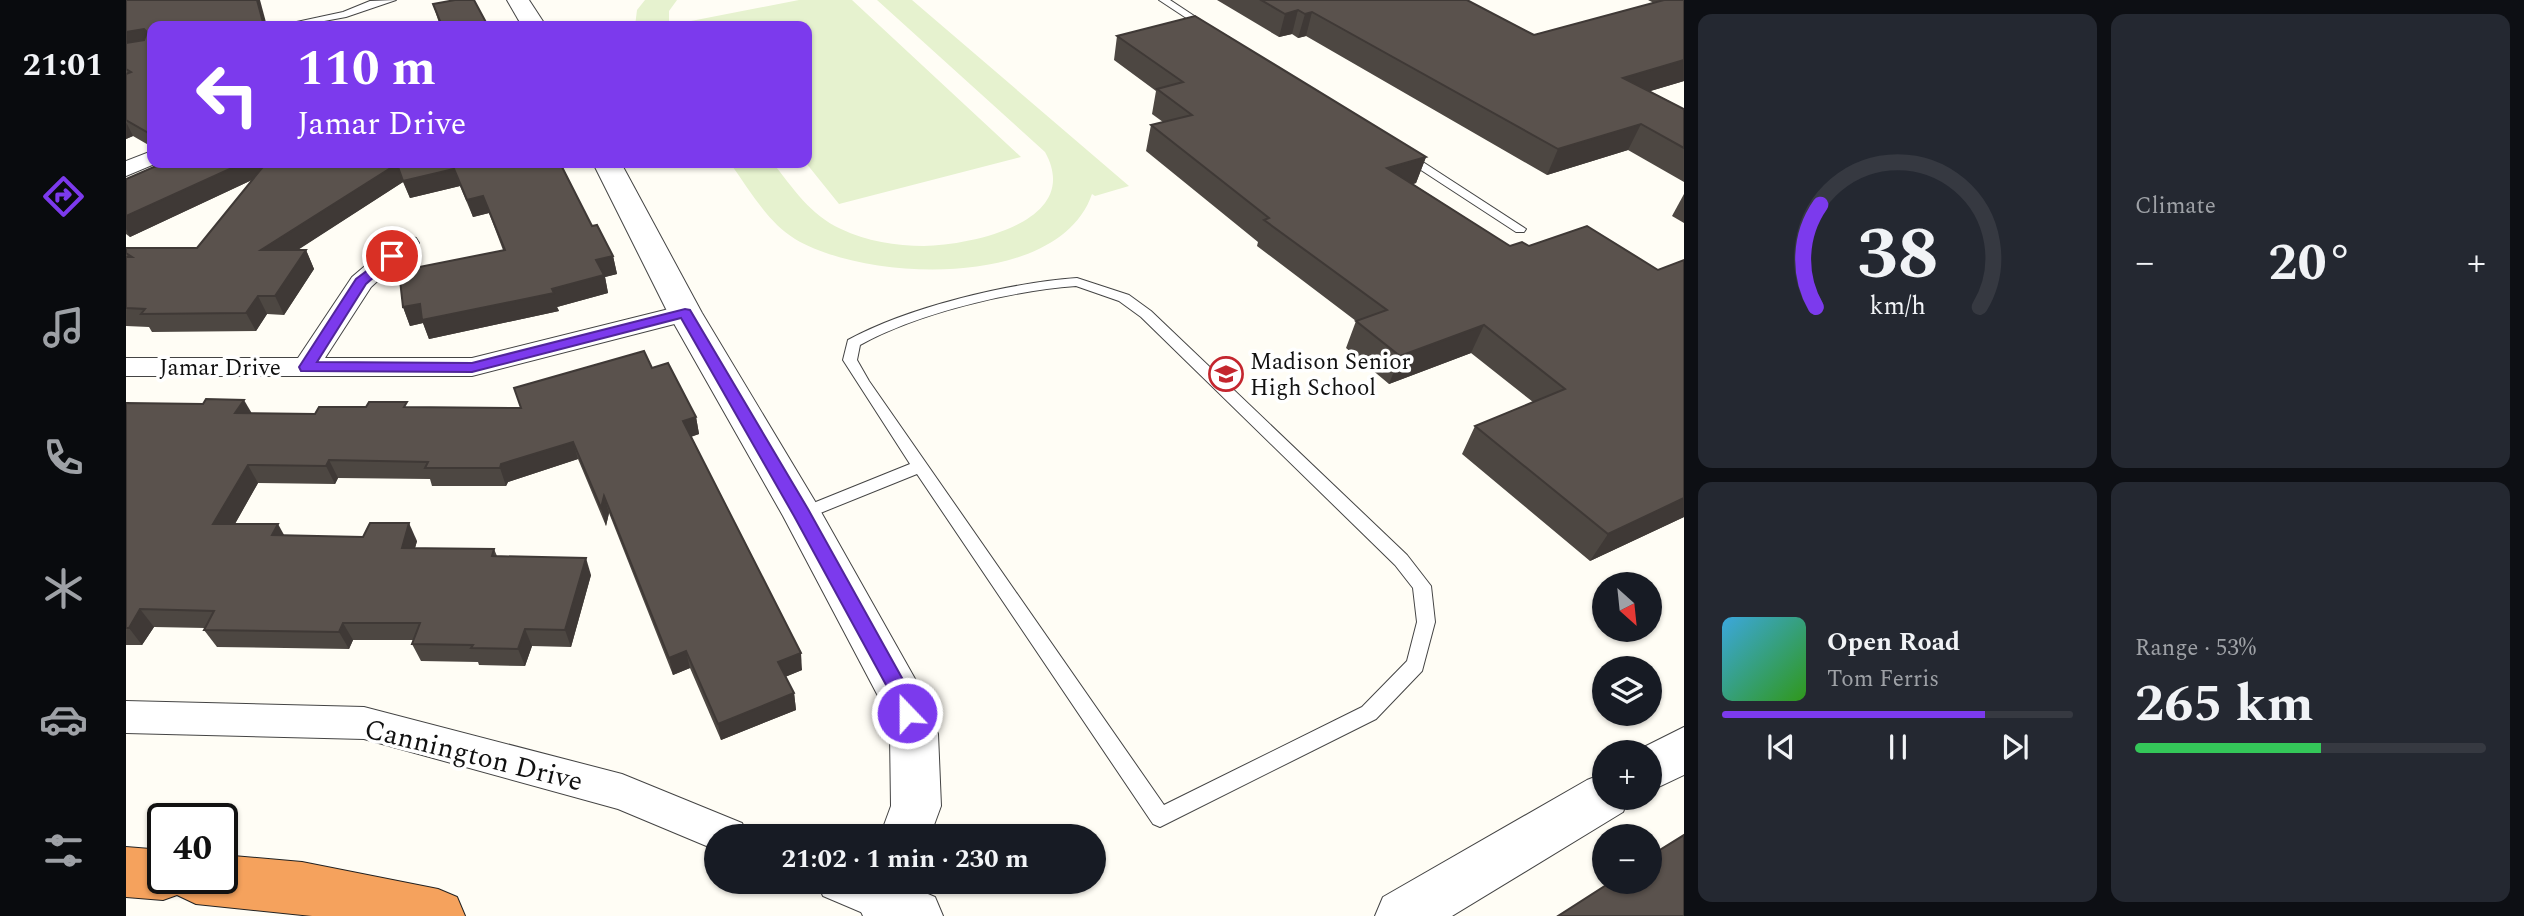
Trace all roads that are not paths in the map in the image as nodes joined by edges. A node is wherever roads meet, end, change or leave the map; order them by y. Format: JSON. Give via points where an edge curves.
{"nodes":[{"id":1,"x":352,"y":0,"type":"edge"},
{"id":2,"x":391,"y":0,"type":"edge"},
{"id":3,"x":519,"y":0,"type":"edge"},
{"id":4,"x":1164,"y":0,"type":"edge"},
{"id":5,"x":356,"y":11,"type":"junction"},
{"id":6,"x":308,"y":21,"type":"edge"},
{"id":7,"x":531,"y":21,"type":"edge"},
{"id":8,"x":1220,"y":36,"type":"edge"},
{"id":9,"x":1392,"y":147,"type":"edge"},
{"id":10,"x":147,"y":159,"type":"edge"},
{"id":11,"x":610,"y":168,"type":"edge"},
{"id":12,"x":126,"y":169,"type":"edge"},
{"id":13,"x":1520,"y":229,"type":"dead end"},
{"id":14,"x":407,"y":243,"type":"dead end"},
{"id":15,"x":685,"y":313,"type":"junction"},
{"id":16,"x":126,"y":367,"type":"edge"},
{"id":17,"x":306,"y":367,"type":"junction"},
{"id":18,"x":922,"y":466,"type":"junction"},
{"id":19,"x":802,"y":514,"type":"junction"},
{"id":20,"x":126,"y":718,"type":"edge"},
{"id":21,"x":1684,"y":749,"type":"edge"},
{"id":22,"x":1662,"y":762,"type":"edge"},
{"id":23,"x":1592,"y":804,"type":"edge"},
{"id":24,"x":909,"y":824,"type":"edge"},
{"id":25,"x":704,"y":826,"type":"edge"},
{"id":26,"x":126,"y":872,"type":"edge"},
{"id":27,"x":147,"y":874,"type":"edge"},
{"id":28,"x":238,"y":882,"type":"edge"},
{"id":29,"x":438,"y":916,"type":"edge"},
{"id":30,"x":1402,"y":916,"type":"edge"}],
"edges":[{"from":1,"to":5,"type":"lane"},
{"from":2,"to":5,"type":"lane"},
{"from":3,"to":7,"type":"street"},
{"from":4,"to":8,"type":"lane"},
{"from":5,"to":6,"type":"lane"},
{"from":9,"to":13,"type":"lane"},
{"from":10,"to":12,"type":"street"},
{"from":11,"to":15,"type":"street"},
{"from":14,"to":17,"type":"street","via":[[361,282]]},
{"from":15,"to":17,"type":"street","name":"Jamar Drive","via":[[472,368]]},
{"from":15,"to":19,"type":"street"},
{"from":16,"to":17,"type":"street","name":"Jamar Drive"},
{"from":18,"to":18,"type":"lane","via":[[1160,817],[1369,713],[1415,665],[1426,622],[1422,586],[1401,560],[1125,298],[1077,282],[1040,284],[875,330],[853,343],[850,359],[863,383]]},
{"from":18,"to":19,"type":"lane"},
{"from":19,"to":24,"type":"street","via":[[900,693],[914,734],[916,806]]},
{"from":20,"to":25,"type":"street","name":"Cannington Drive","via":[[364,723],[622,792]]},
{"from":21,"to":22,"type":"street"},
{"from":23,"to":30,"type":"street"},
{"from":26,"to":27,"type":"highway"},
{"from":28,"to":29,"type":"highway","via":[[302,888]]}]}
